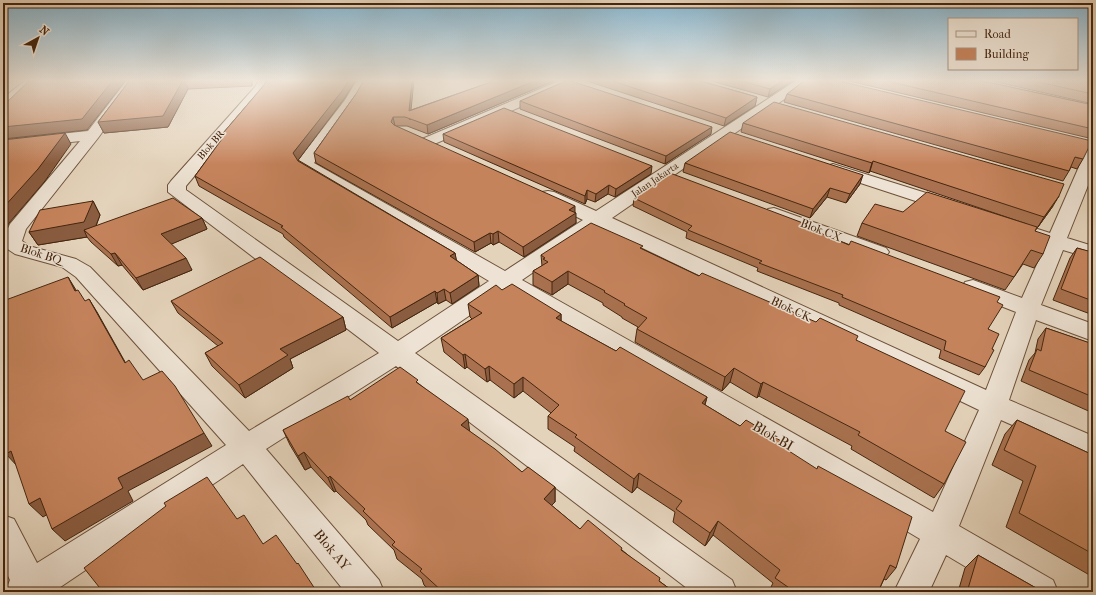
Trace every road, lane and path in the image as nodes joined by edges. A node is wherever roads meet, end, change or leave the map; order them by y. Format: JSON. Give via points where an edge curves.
{"nodes":[{"id":1,"x":113,"y":108,"type":"edge"},
{"id":2,"x":244,"y":108,"type":"edge"},
{"id":3,"x":346,"y":108,"type":"edge"},
{"id":4,"x":507,"y":108,"type":"edge"},
{"id":5,"x":755,"y":108,"type":"edge"},
{"id":6,"x":783,"y":108,"type":"edge"},
{"id":7,"x":504,"y":109,"type":"junction"},
{"id":8,"x":791,"y":110,"type":"edge"},
{"id":9,"x":527,"y":118,"type":"edge"},
{"id":10,"x":93,"y":135,"type":"junction"},
{"id":11,"x":3,"y":145,"type":"edge"},
{"id":12,"x":1090,"y":148,"type":"edge"},
{"id":13,"x":449,"y":152,"type":"edge"},
{"id":14,"x":816,"y":163,"type":"edge"},
{"id":15,"x":645,"y":164,"type":"edge"},
{"id":16,"x":667,"y":173,"type":"junction"},
{"id":17,"x":689,"y":181,"type":"edge"},
{"id":18,"x":533,"y":189,"type":"edge"},
{"id":19,"x":1078,"y":192,"type":"edge"},
{"id":20,"x":756,"y":206,"type":"edge"},
{"id":21,"x":967,"y":212,"type":"edge"},
{"id":22,"x":599,"y":218,"type":"junction"},
{"id":23,"x":1005,"y":224,"type":"edge"},
{"id":24,"x":1058,"y":242,"type":"junction"},
{"id":25,"x":1093,"y":253,"type":"edge"},
{"id":26,"x":896,"y":259,"type":"edge"},
{"id":27,"x":505,"y":280,"type":"junction"},
{"id":28,"x":955,"y":281,"type":"edge"},
{"id":29,"x":1029,"y":308,"type":"junction"},
{"id":30,"x":1093,"y":333,"type":"edge"},
{"id":31,"x":397,"y":353,"type":"junction"},
{"id":32,"x":994,"y":404,"type":"junction"},
{"id":33,"x":246,"y":447,"type":"junction"},
{"id":34,"x":1093,"y":449,"type":"edge"},
{"id":35,"x":3,"y":530,"type":"edge"},
{"id":36,"x":940,"y":533,"type":"junction"},
{"id":37,"x":28,"y":590,"type":"edge"},
{"id":38,"x":367,"y":592,"type":"edge"},
{"id":39,"x":720,"y":592,"type":"edge"},
{"id":40,"x":911,"y":592,"type":"edge"},
{"id":41,"x":1041,"y":592,"type":"edge"}],
"edges":[{"from":1,"to":10,"type":"street","name":"Blok BQ"},
{"from":2,"to":31,"type":"street","name":"Blok BR","via":[[177,185],[177,192]]},
{"from":3,"to":27,"type":"street","name":"Blok BI","via":[[305,162],[308,166]]},
{"from":4,"to":7,"type":"street"},
{"from":5,"to":16,"type":"street","name":"Jalan Jakarta","via":[[725,134]]},
{"from":6,"to":8,"type":"street"},
{"from":7,"to":9,"type":"street"},
{"from":7,"to":13,"type":"street","via":[[420,139]]},
{"from":10,"to":11,"type":"street"},
{"from":10,"to":33,"type":"street","name":"Blok BQ","via":[[17,228],[11,243],[22,250],[69,263],[83,272]]},
{"from":12,"to":19,"type":"street"},
{"from":14,"to":21,"type":"street"},
{"from":15,"to":16,"type":"street"},
{"from":16,"to":17,"type":"street"},
{"from":16,"to":22,"type":"street","name":"Jalan Jakarta"},
{"from":18,"to":22,"type":"street","name":"Blok CK"},
{"from":19,"to":24,"type":"street"},
{"from":20,"to":26,"type":"street","name":"Blok CX"},
{"from":22,"to":27,"type":"street","name":"Jalan Jakarta"},
{"from":22,"to":32,"type":"street","name":"Blok CK"},
{"from":23,"to":24,"type":"street"},
{"from":24,"to":25,"type":"street"},
{"from":24,"to":29,"type":"street"},
{"from":27,"to":31,"type":"street","name":"Jalan Jakarta"},
{"from":27,"to":36,"type":"street","name":"Blok BI"},
{"from":28,"to":29,"type":"street"},
{"from":29,"to":30,"type":"street"},
{"from":29,"to":32,"type":"street"},
{"from":31,"to":33,"type":"street","name":"Jalan Jakarta"},
{"from":31,"to":39,"type":"street"},
{"from":32,"to":34,"type":"street","name":"Blok CK"},
{"from":32,"to":36,"type":"street"},
{"from":33,"to":37,"type":"street","name":"Jalan Jakarta"},
{"from":33,"to":38,"type":"street","name":"Blok AY"},
{"from":35,"to":37,"type":"street"},
{"from":36,"to":40,"type":"street"},
{"from":36,"to":41,"type":"street","name":"Blok BI"}]}
